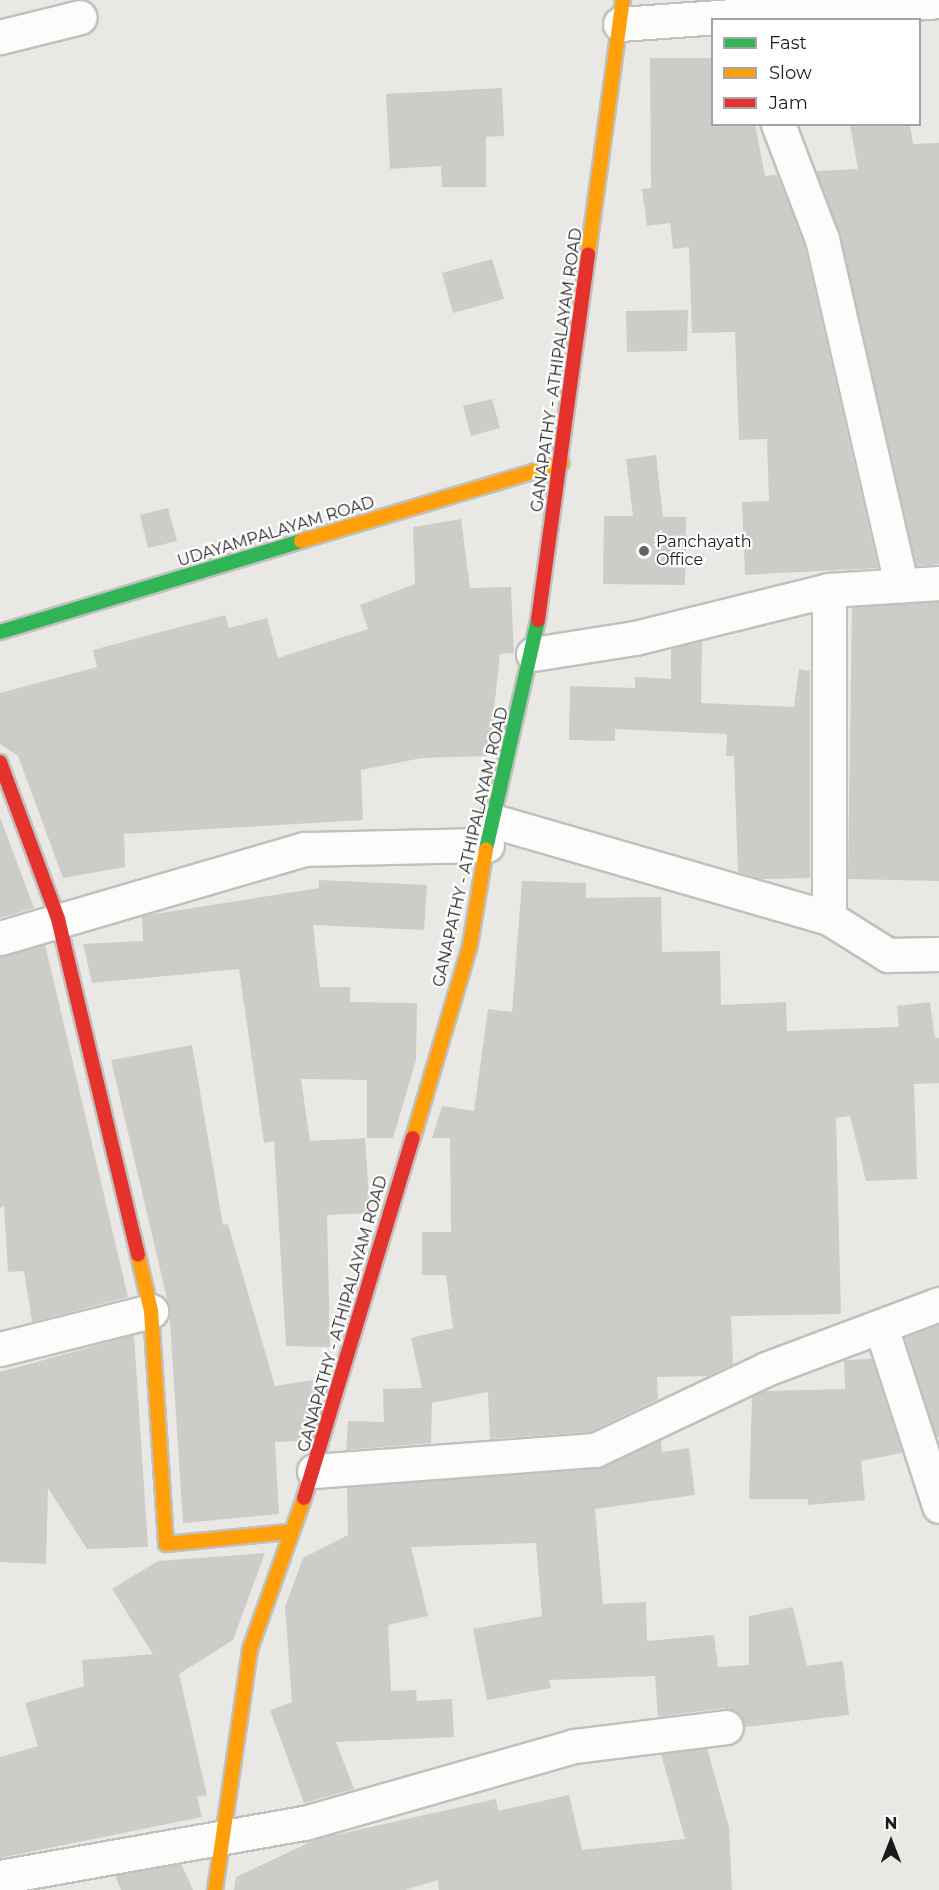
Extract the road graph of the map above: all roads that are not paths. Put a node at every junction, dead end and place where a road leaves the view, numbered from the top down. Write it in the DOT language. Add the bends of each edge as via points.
graph roads {
  1 [pos="939,1"];
  2 [pos="621,12"];
  3 [pos="80,17"];
  4 [pos="736,18"];
  5 [pos="0,37"];
  6 [pos="779,126"];
  7 [pos="562,463"];
  8 [pos="939,583"];
  9 [pos="901,585"];
  10 [pos="829,590"];
  11 [pos="0,632"];
  12 [pos="533,654"];
  13 [pos="0,762"];
  14 [pos="490,833"];
  15 [pos="829,918"];
  16 [pos="58,919"];
  17 [pos="0,938"];
  18 [pos="939,954"];
  19 [pos="939,1304"];
  20 [pos="151,1311"];
  21 [pos="881,1327"];
  22 [pos="0,1349"];
  23 [pos="314,1471"];
  24 [pos="939,1506"];
  25 [pos="288,1532"];
  26 [pos="726,1727"];
  27 [pos="224,1838"];
  28 [pos="0,1877"];
  29 [pos="215,1890"];
  1 -- 4 [label="street"];
  2 -- 4 [label="street"];
  2 -- 7 [label="main road, GANAPATHY - ATHIPALAYAM ROAD"];
  3 -- 5 [label="street"];
  6 -- 9 [label="street" via="822,239"];
  7 -- 11 [label="main road, UDAYAMPALAYAM ROAD"];
  7 -- 12 [label="main road, GANAPATHY - ATHIPALAYAM ROAD"];
  8 -- 9 [label="street"];
  9 -- 10 [label="street"];
  10 -- 12 [label="street" via="635,638"];
  10 -- 15 [label="street"];
  12 -- 14 [label="main road, GANAPATHY - ATHIPALAYAM ROAD"];
  13 -- 16 [label="main road"];
  14 -- 15 [label="street"];
  14 -- 16 [label="street" via="304,849"];
  14 -- 23 [label="main road, GANAPATHY - ATHIPALAYAM ROAD" via="470,945"];
  15 -- 18 [label="street" via="888,956"];
  16 -- 17 [label="street"];
  16 -- 20 [label="main road"];
  19 -- 21 [label="street"];
  20 -- 22 [label="street"];
  20 -- 25 [label="main road" via="166,1544"];
  21 -- 23 [label="street" via="766,1369 595,1450"];
  21 -- 24 [label="street"];
  23 -- 25 [label="main road, GANAPATHY - ATHIPALAYAM ROAD"];
  25 -- 27 [label="main road, GANAPATHY - ATHIPALAYAM ROAD" via="250,1649"];
  26 -- 27 [label="street" via="574,1746 304,1823"];
  27 -- 28 [label="street"];
  27 -- 29 [label="main road, GANAPATHY - ATHIPALAYAM ROAD"];
}
